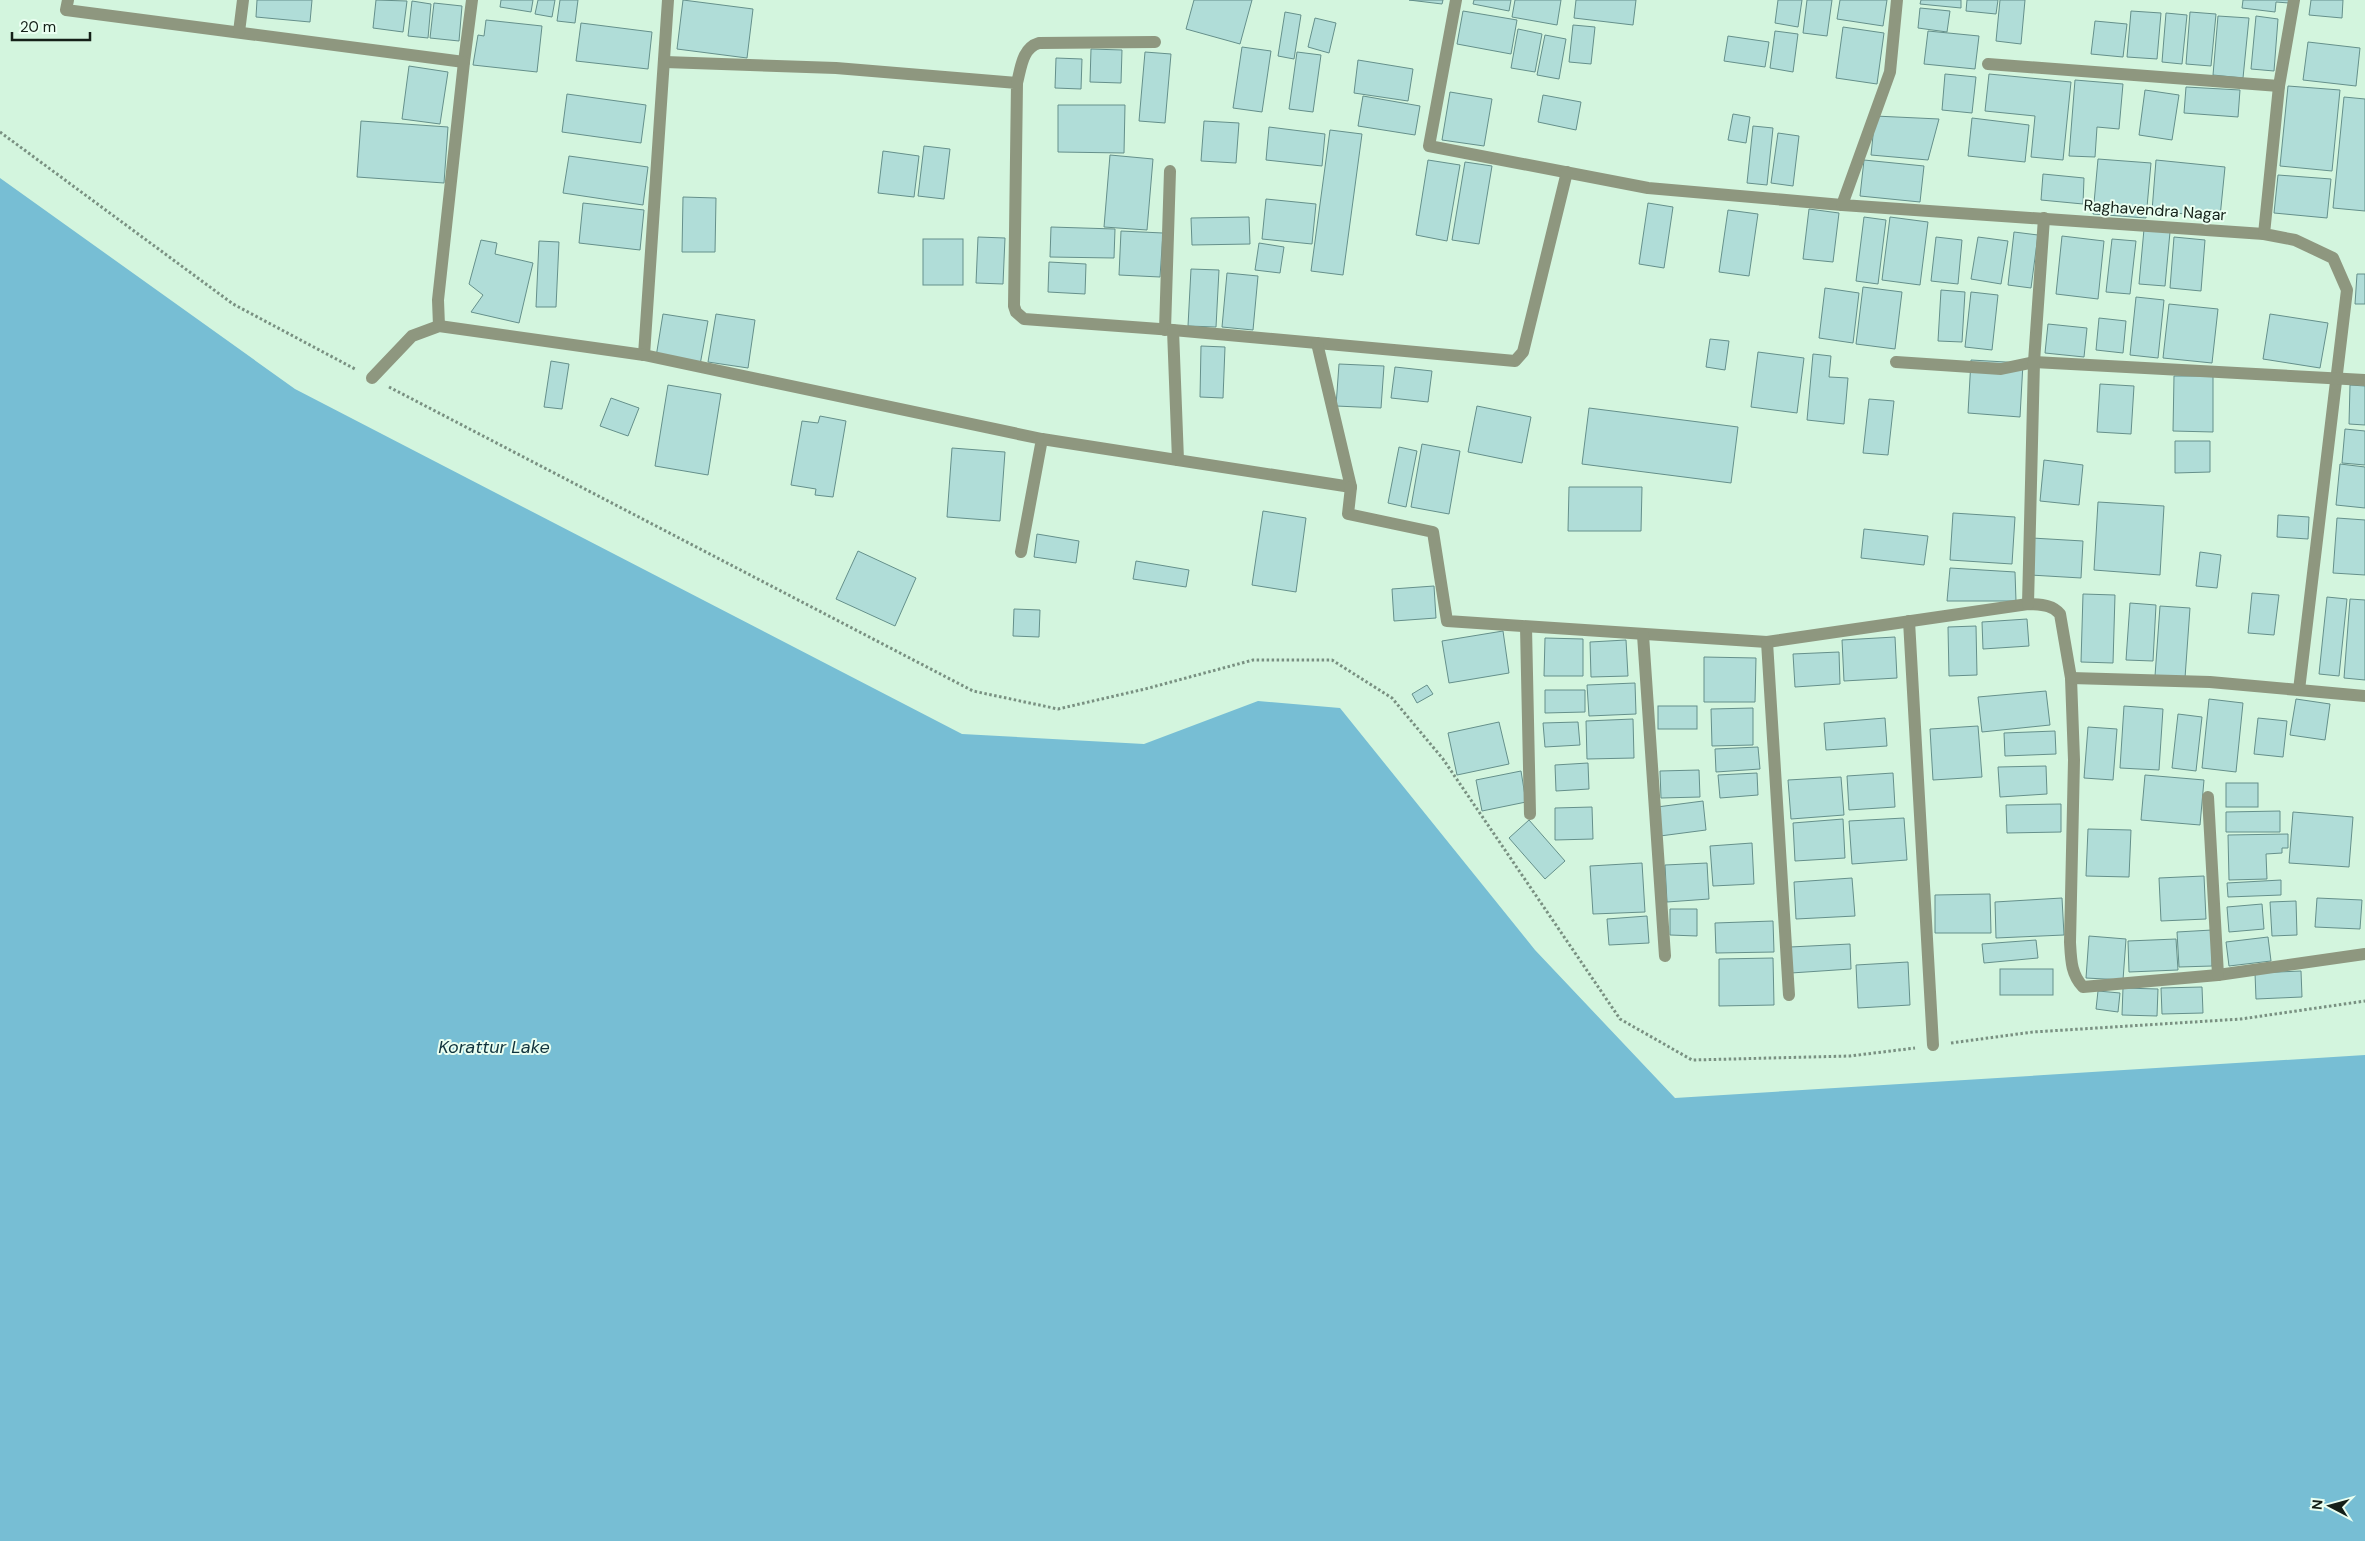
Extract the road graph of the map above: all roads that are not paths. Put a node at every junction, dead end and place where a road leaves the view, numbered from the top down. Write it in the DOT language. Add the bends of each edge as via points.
graph roads {
  1 [pos="68,0"];
  2 [pos="243,0"];
  3 [pos="472,0"];
  4 [pos="668,0"];
  5 [pos="1456,0"];
  6 [pos="1897,0"];
  7 [pos="2294,0"];
  8 [pos="239,32"];
  9 [pos="1155,42"];
  10 [pos="464,62"];
  11 [pos="666,62"];
  12 [pos="1988,64"];
  13 [pos="1017,83"];
  14 [pos="2279,86"];
  15 [pos="1170,171"];
  16 [pos="1567,172"];
  17 [pos="1842,205"];
  18 [pos="2044,218"];
  19 [pos="2264,234"];
  20 [pos="439,326"];
  21 [pos="1169,330"];
  22 [pos="1317,343"];
  23 [pos="644,355"];
  24 [pos="1896,362"];
  25 [pos="2034,362"];
  26 [pos="2336,377"];
  27 [pos="372,378"];
  28 [pos="2365,380"];
  29 [pos="1042,439"];
  30 [pos="1178,460"];
  31 [pos="1351,487"];
  32 [pos="1021,552"];
  33 [pos="2028,604"];
  34 [pos="1908,621"];
  35 [pos="1526,627"];
  36 [pos="1643,635"];
  37 [pos="1767,642"];
  38 [pos="2071,678"];
  39 [pos="2299,690"];
  40 [pos="2365,696"];
  41 [pos="2208,797"];
  42 [pos="1530,814"];
  43 [pos="2365,954"];
  44 [pos="1665,956"];
  45 [pos="2218,975"];
  46 [pos="1789,995"];
  47 [pos="1933,1046"];
  1 -- 8 [label="street" via="66,10"];
  2 -- 8 [label="street"];
  3 -- 10 [label="street"];
  4 -- 11 [label="street"];
  5 -- 16 [label="street, Raghavendra Nagar" via="1428,146"];
  6 -- 17 [label="street" via="1890,72"];
  7 -- 14 [label="street"];
  8 -- 10 [label="street"];
  9 -- 13 [label="street" via="1032,45 1026,52"];
  10 -- 20 [label="street" via="438,300"];
  11 -- 13 [label="street" via="836,68"];
  11 -- 23 [label="street"];
  12 -- 14 [label="street"];
  13 -- 21 [label="street" via="1016,312 1024,319"];
  14 -- 19 [label="street"];
  15 -- 21 [label="street"];
  16 -- 17 [label="street, Raghavendra Nagar" via="1648,188"];
  16 -- 22 [label="street" via="1520,358 1509,361"];
  17 -- 18 [label="street, Raghavendra Nagar"];
  18 -- 19 [label="street, Raghavendra Nagar"];
  18 -- 25 [label="street"];
  19 -- 26 [label="street, Raghavendra Nagar" via="2294,240 2333,258 2347,290"];
  20 -- 23 [label="street"];
  20 -- 27 [label="street" via="412,336"];
  21 -- 22 [label="street"];
  21 -- 30 [label="street"];
  22 -- 31 [label="street"];
  23 -- 29 [label="street"];
  24 -- 25 [label="street" via="2001,369"];
  25 -- 26 [label="street"];
  25 -- 33 [label="street"];
  26 -- 28 [label="street"];
  26 -- 39 [label="street, Raghavendra Nagar"];
  29 -- 30 [label="street"];
  29 -- 32 [label="street"];
  30 -- 31 [label="street"];
  31 -- 35 [label="street" via="1348,514 1433,532 1447,621"];
  33 -- 34 [label="street"];
  33 -- 38 [label="street" via="2049,606 2060,614"];
  34 -- 37 [label="street"];
  34 -- 47 [label="street"];
  35 -- 36 [label="street"];
  35 -- 42 [label="street"];
  36 -- 37 [label="street"];
  36 -- 44 [label="street"];
  37 -- 46 [label="street"];
  38 -- 39 [label="street" via="2210,682"];
  38 -- 45 [label="street" via="2074,760 2070,942 2071,964 2076,979 2083,987"];
  39 -- 40 [label="street"];
  41 -- 45 [label="street"];
  43 -- 45 [label="street"];
}
